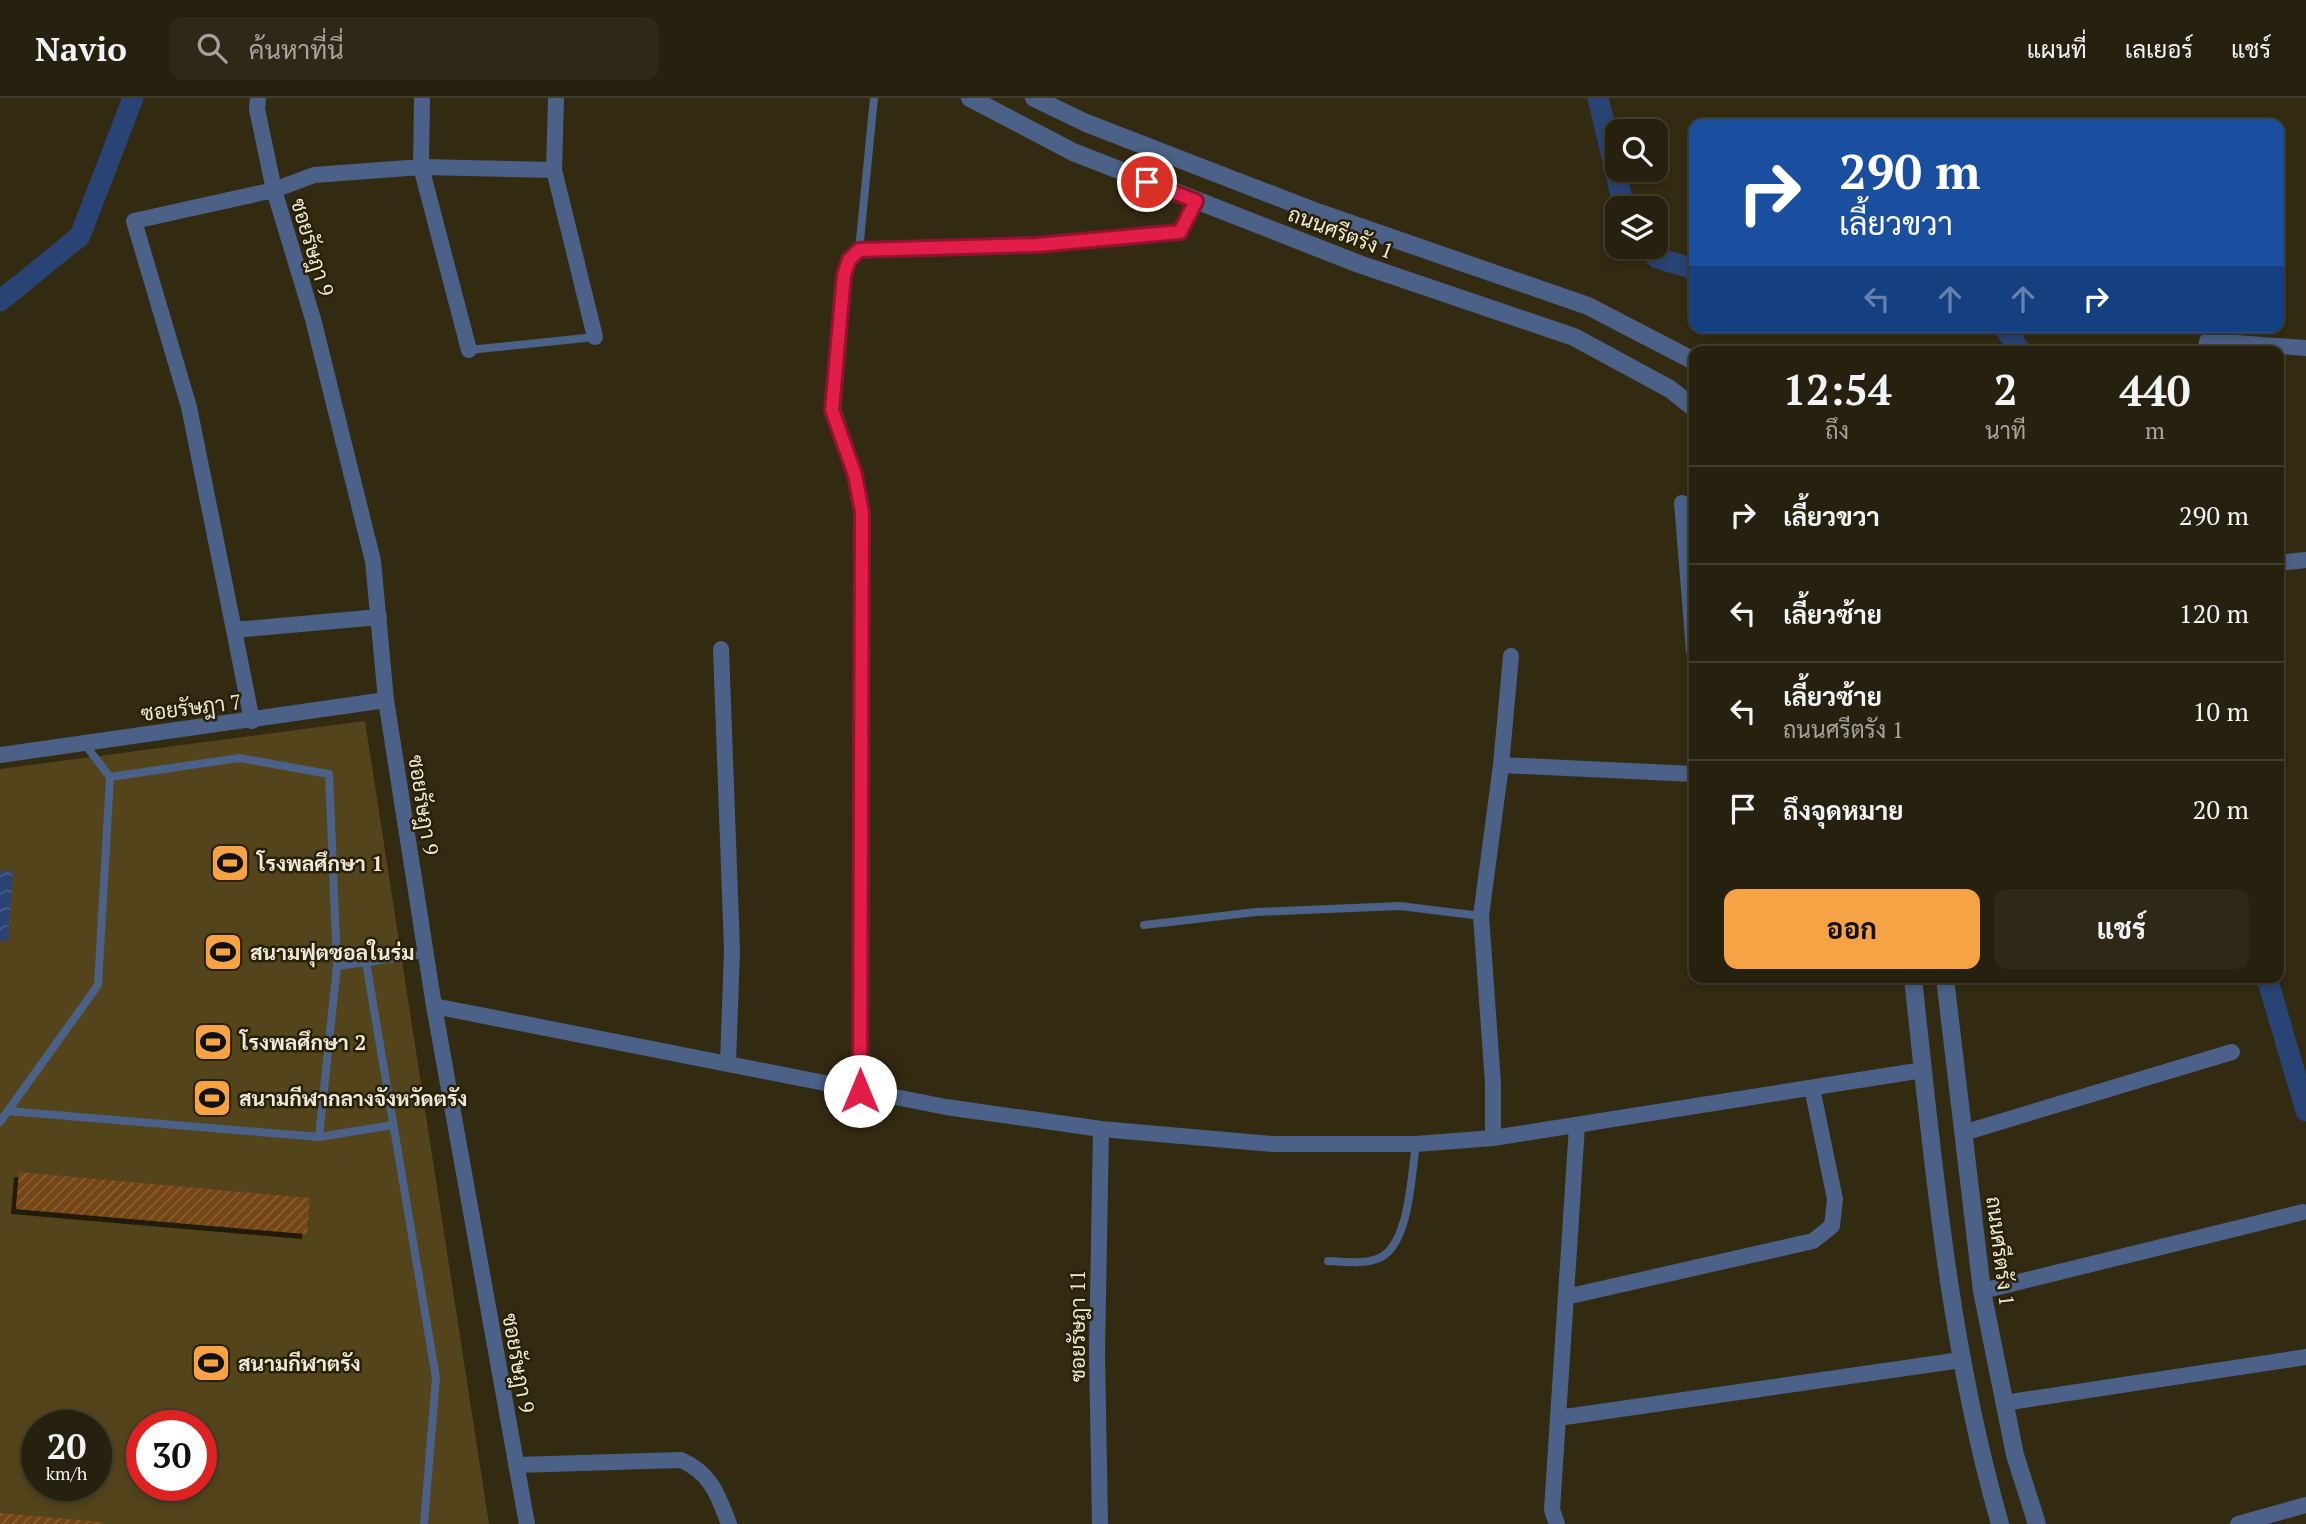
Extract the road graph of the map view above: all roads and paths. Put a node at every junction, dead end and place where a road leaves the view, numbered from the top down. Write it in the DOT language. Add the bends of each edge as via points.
graph roads {
  1 [pos="258,98"];
  2 [pos="422,98"];
  3 [pos="556,98"];
  4 [pos="874,98"];
  5 [pos="970,98"];
  6 [pos="1034,98"];
  7 [pos="421,167"];
  8 [pos="554,170"];
  9 [pos="274,190"];
  10 [pos="1196,201"];
  11 [pos="859,250"];
  12 [pos="595,337"];
  13 [pos="2207,346"];
  14 [pos="2278,346"];
  15 [pos="2284,346"];
  16 [pos="2306,348"];
  17 [pos="469,350"];
  18 [pos="1689,358"];
  19 [pos="1689,404"];
  20 [pos="1682,503"];
  21 [pos="2306,560"];
  22 [pos="2284,562"];
  23 [pos="1689,589"];
  24 [pos="379,617"];
  25 [pos="234,630"];
  26 [pos="721,649"];
  27 [pos="1511,656"];
  28 [pos="386,700"];
  29 [pos="251,721"];
  30 [pos="83,742"];
  31 [pos="0,755"];
  32 [pos="1501,765"];
  33 [pos="1689,774"];
  34 [pos="110,777"];
  35 [pos="1481,916"];
  36 [pos="1144,925"];
  37 [pos="426,954"];
  38 [pos="366,962"];
  39 [pos="337,966"];
  40 [pos="1914,983"];
  41 [pos="1946,983"];
  42 [pos="434,1006"];
  43 [pos="2232,1052"];
  44 [pos="729,1063"];
  45 [pos="1923,1070"];
  46 [pos="1812,1088"];
  47 [pos="860,1091"];
  48 [pos="8,1111"];
  49 [pos="0,1122"];
  50 [pos="393,1125"];
  51 [pos="1577,1126"];
  52 [pos="1101,1129"];
  53 [pos="1963,1133"];
  54 [pos="319,1137"];
  55 [pos="1493,1138"];
  56 [pos="1416,1144"];
  57 [pos="2303,1212"];
  58 [pos="1328,1261"];
  59 [pos="1982,1291"];
  60 [pos="1566,1297"];
  61 [pos="2306,1357"];
  62 [pos="1961,1360"];
  63 [pos="2004,1403"];
  64 [pos="1558,1418"];
  65 [pos="516,1465"];
  66 [pos="2306,1505"];
  67 [pos="424,1524"];
  68 [pos="527,1524"];
  69 [pos="729,1524"];
  70 [pos="1100,1524"];
  71 [pos="1557,1524"];
  72 [pos="2000,1524"];
  73 [pos="2037,1524"];
  74 [pos="2238,1524"];
  1 -- 9 [label="street, ซอยรัษฎา 9"];
  2 -- 7 [label="street"];
  3 -- 8 [label="street"];
  4 -- 11 [label="lane"];
  5 -- 10 [label="street, ถนนศรีตรัง 1" via="1073,152"];
  6 -- 18 [label="street, ถนนศรีตรัง 1" via="1086,123 1314,211 1588,306"];
  7 -- 8 [label="street"];
  7 -- 9 [label="street" via="314,174"];
  7 -- 17 [label="street"];
  8 -- 12 [label="street"];
  9 -- 24 [label="street, ซอยรัษฎา 9" via="313,319 373,561"];
  9 -- 25 [label="street" via="134,221 189,407"];
  10 -- 11 [label="street" via="1180,232 1037,245"];
  10 -- 19 [label="street, ถนนศรีตรัง 1" via="1359,264 1574,337"];
  11 -- 47 [label="street" via="844,275 832,410 855,475 862,512"];
  12 -- 17 [label="lane"];
  13 -- 14 [label="street" via="2207,341"];
  15 -- 16 [label="street"];
  20 -- 23 [label="street"];
  21 -- 22 [label="street"];
  24 -- 25 [label="street"];
  24 -- 28 [label="street, ซอยรัษฎา 9"];
  25 -- 29 [label="street"];
  26 -- 44 [label="street" via="732,950"];
  27 -- 32 [label="street"];
  28 -- 29 [label="street, ซอยรัษฎา 7"];
  28 -- 37 [label="street, ซอยรัษฎา 9"];
  29 -- 30 [label="street, ซอยรัษฎา 7"];
  30 -- 31 [label="street, ซอยรัษฎา 7"];
  30 -- 34 [label="lane"];
  32 -- 33 [label="street"];
  32 -- 35 [label="street"];
  34 -- 39 [label="lane" via="239,758 329,774"];
  34 -- 48 [label="lane" via="98,985"];
  35 -- 36 [label="lane" via="1400,906 1256,912"];
  35 -- 55 [label="street"];
  37 -- 38 [label="lane"];
  37 -- 42 [label="street, ซอยรัษฎา 9"];
  38 -- 39 [label="lane"];
  38 -- 50 [label="lane"];
  39 -- 54 [label="lane"];
  40 -- 45 [label="street"];
  41 -- 53 [label="street, ถนนศรีตรัง 1"];
  42 -- 44 [label="street"];
  42 -- 65 [label="street, ซอยรัษฎา 9"];
  43 -- 53 [label="street"];
  44 -- 47 [label="street"];
  45 -- 46 [label="street"];
  45 -- 62 [label="street"];
  46 -- 51 [label="street"];
  46 -- 60 [label="street" via="1835,1199 1832,1226 1813,1241"];
  47 -- 52 [label="street"];
  48 -- 49 [label="lane"];
  48 -- 54 [label="lane"];
  50 -- 54 [label="lane"];
  50 -- 67 [label="lane" via="436,1378"];
  51 -- 55 [label="street"];
  51 -- 60 [label="street"];
  52 -- 56 [label="street" via="1273,1144"];
  52 -- 70 [label="street, ซอยรัษฎา 11"];
  53 -- 59 [label="street, ถนนศรีตรัง 1"];
  55 -- 56 [label="street"];
  56 -- 58 [label="lane" via="1394,1249 1378,1259"];
  57 -- 59 [label="street"];
  59 -- 63 [label="street, ถนนศรีตรัง 1"];
  60 -- 64 [label="street"];
  61 -- 63 [label="street"];
  62 -- 64 [label="street"];
  62 -- 72 [label="street"];
  63 -- 73 [label="street, ถนนศรีตรัง 1"];
  64 -- 71 [label="street" via="1552,1510"];
  65 -- 68 [label="street, ซอยรัษฎา 9"];
  65 -- 69 [label="street" via="681,1460 701,1468 719,1496"];
  66 -- 74 [label="street"];
}
